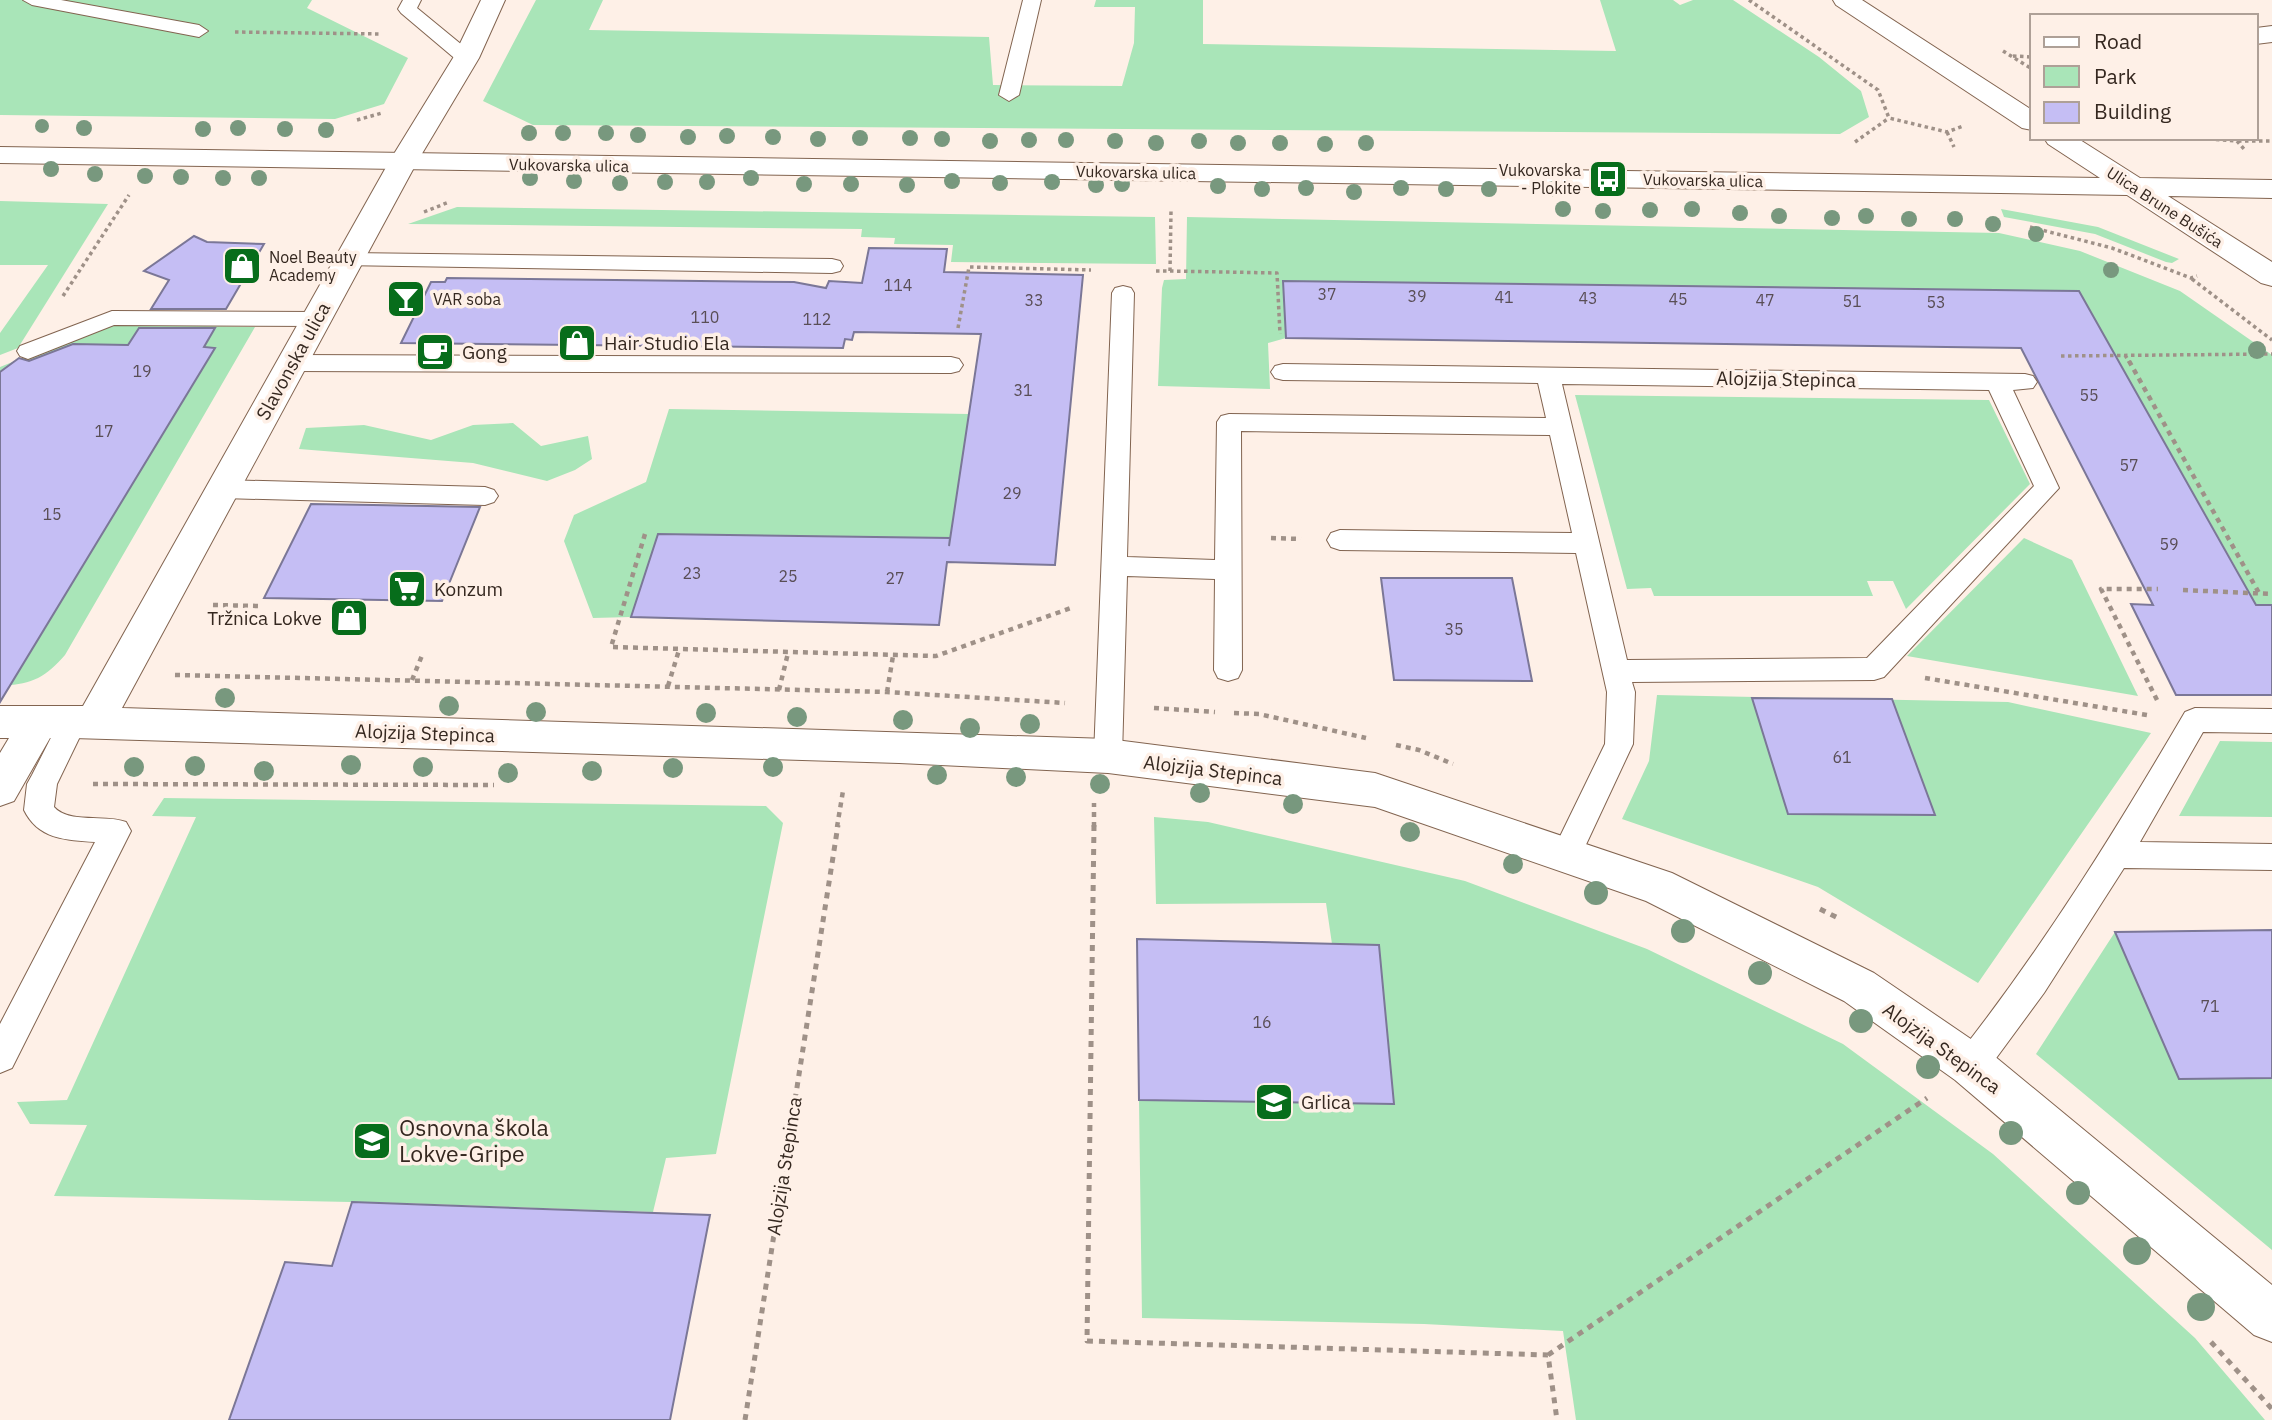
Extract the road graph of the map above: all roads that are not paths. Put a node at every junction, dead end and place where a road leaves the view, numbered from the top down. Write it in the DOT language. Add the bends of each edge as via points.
graph roads {
  1 [pos="32,0"];
  2 [pos="412,0"];
  3 [pos="493,0"];
  4 [pos="1032,0"];
  5 [pos="1845,0"];
  6 [pos="200,32"];
  7 [pos="466,58"];
  8 [pos="1009,94"];
  9 [pos="2023,116"];
  10 [pos="2061,140"];
  11 [pos="0,155"];
  12 [pos="403,162"];
  13 [pos="2133,186"];
  14 [pos="2272,189"];
  15 [pos="349,260"];
  16 [pos="832,266"];
  17 [pos="2272,276"];
  18 [pos="1123,293"];
  19 [pos="317,319"];
  20 [pos="28,351"];
  21 [pos="292,363"];
  22 [pos="951,365"];
  23 [pos="1283,372"];
  24 [pos="1548,375"];
  25 [pos="1997,382"];
  26 [pos="2025,382"];
  27 [pos="1558,427"];
  28 [pos="223,489"];
  29 [pos="485,496"];
  30 [pos="1340,540"];
  31 [pos="1585,543"];
  32 [pos="1114,566"];
  33 [pos="1228,570"];
  34 [pos="1228,670"];
  35 [pos="1616,671"];
  36 [pos="2272,721"];
  37 [pos="0,722"];
  38 [pos="69,723"];
  39 [pos="1108,756"];
  40 [pos="0,789"];
  41 [pos="2118,855"];
  42 [pos="1565,857"];
  43 [pos="2272,857"];
  44 [pos="0,1057"];
  45 [pos="1971,1065"];
  46 [pos="2272,1317"];
  1 -- 6 [label="lane"];
  2 -- 7 [label="lane" via="407,9"];
  3 -- 7 [label="street, Slavonska ulica"];
  4 -- 8 [label="lane"];
  5 -- 9 [label="street"];
  7 -- 12 [label="street, Slavonska ulica"];
  10 -- 13 [label="street, Ulica Brune Bušića"];
  11 -- 12 [label="street, Vukovarska ulica"];
  12 -- 13 [label="street, Vukovarska ulica"];
  12 -- 15 [label="street, Slavonska ulica"];
  13 -- 14 [label="street, Vukovarska ulica"];
  13 -- 17 [label="street, Ulica Brune Bušića"];
  15 -- 16 [label="lane"];
  15 -- 19 [label="street, Slavonska ulica"];
  18 -- 32 [label="lane"];
  19 -- 20 [label="lane" via="111,318"];
  19 -- 21 [label="street, Slavonska ulica"];
  21 -- 22 [label="lane"];
  21 -- 28 [label="street, Slavonska ulica"];
  23 -- 24 [label="lane, Alojzija Stepinca"];
  24 -- 25 [label="lane, Alojzija Stepinca"];
  24 -- 27 [label="lane"];
  25 -- 26 [label="lane, Alojzija Stepinca"];
  25 -- 35 [label="lane" via="2047,488 1874,669"];
  27 -- 31 [label="lane"];
  27 -- 33 [label="lane" via="1229,422"];
  28 -- 29 [label="lane"];
  28 -- 38 [label="street, Slavonska ulica" via="121,673"];
  30 -- 31 [label="lane"];
  31 -- 35 [label="lane"];
  32 -- 33 [label="lane"];
  32 -- 39 [label="lane"];
  33 -- 34 [label="lane"];
  35 -- 42 [label="lane" via="1621,692 1619,744"];
  36 -- 41 [label="lane" via="2195,720"];
  37 -- 38 [label="street, Alojzija Stepinca"];
  38 -- 39 [label="street, Alojzija Stepinca"];
  38 -- 40 [label="street, Slavonska ulica"];
  38 -- 44 [label="lane" via="42,784 39,810 50,823 116,831"];
  39 -- 42 [label="street, Alojzija Stepinca" via="1376,790"];
  41 -- 43 [label="lane"];
  41 -- 45 [label="lane"];
  42 -- 45 [label="street, Alojzija Stepinca" via="1657,886 1847,981"];
  45 -- 46 [label="street, Alojzija Stepinca"];
}
